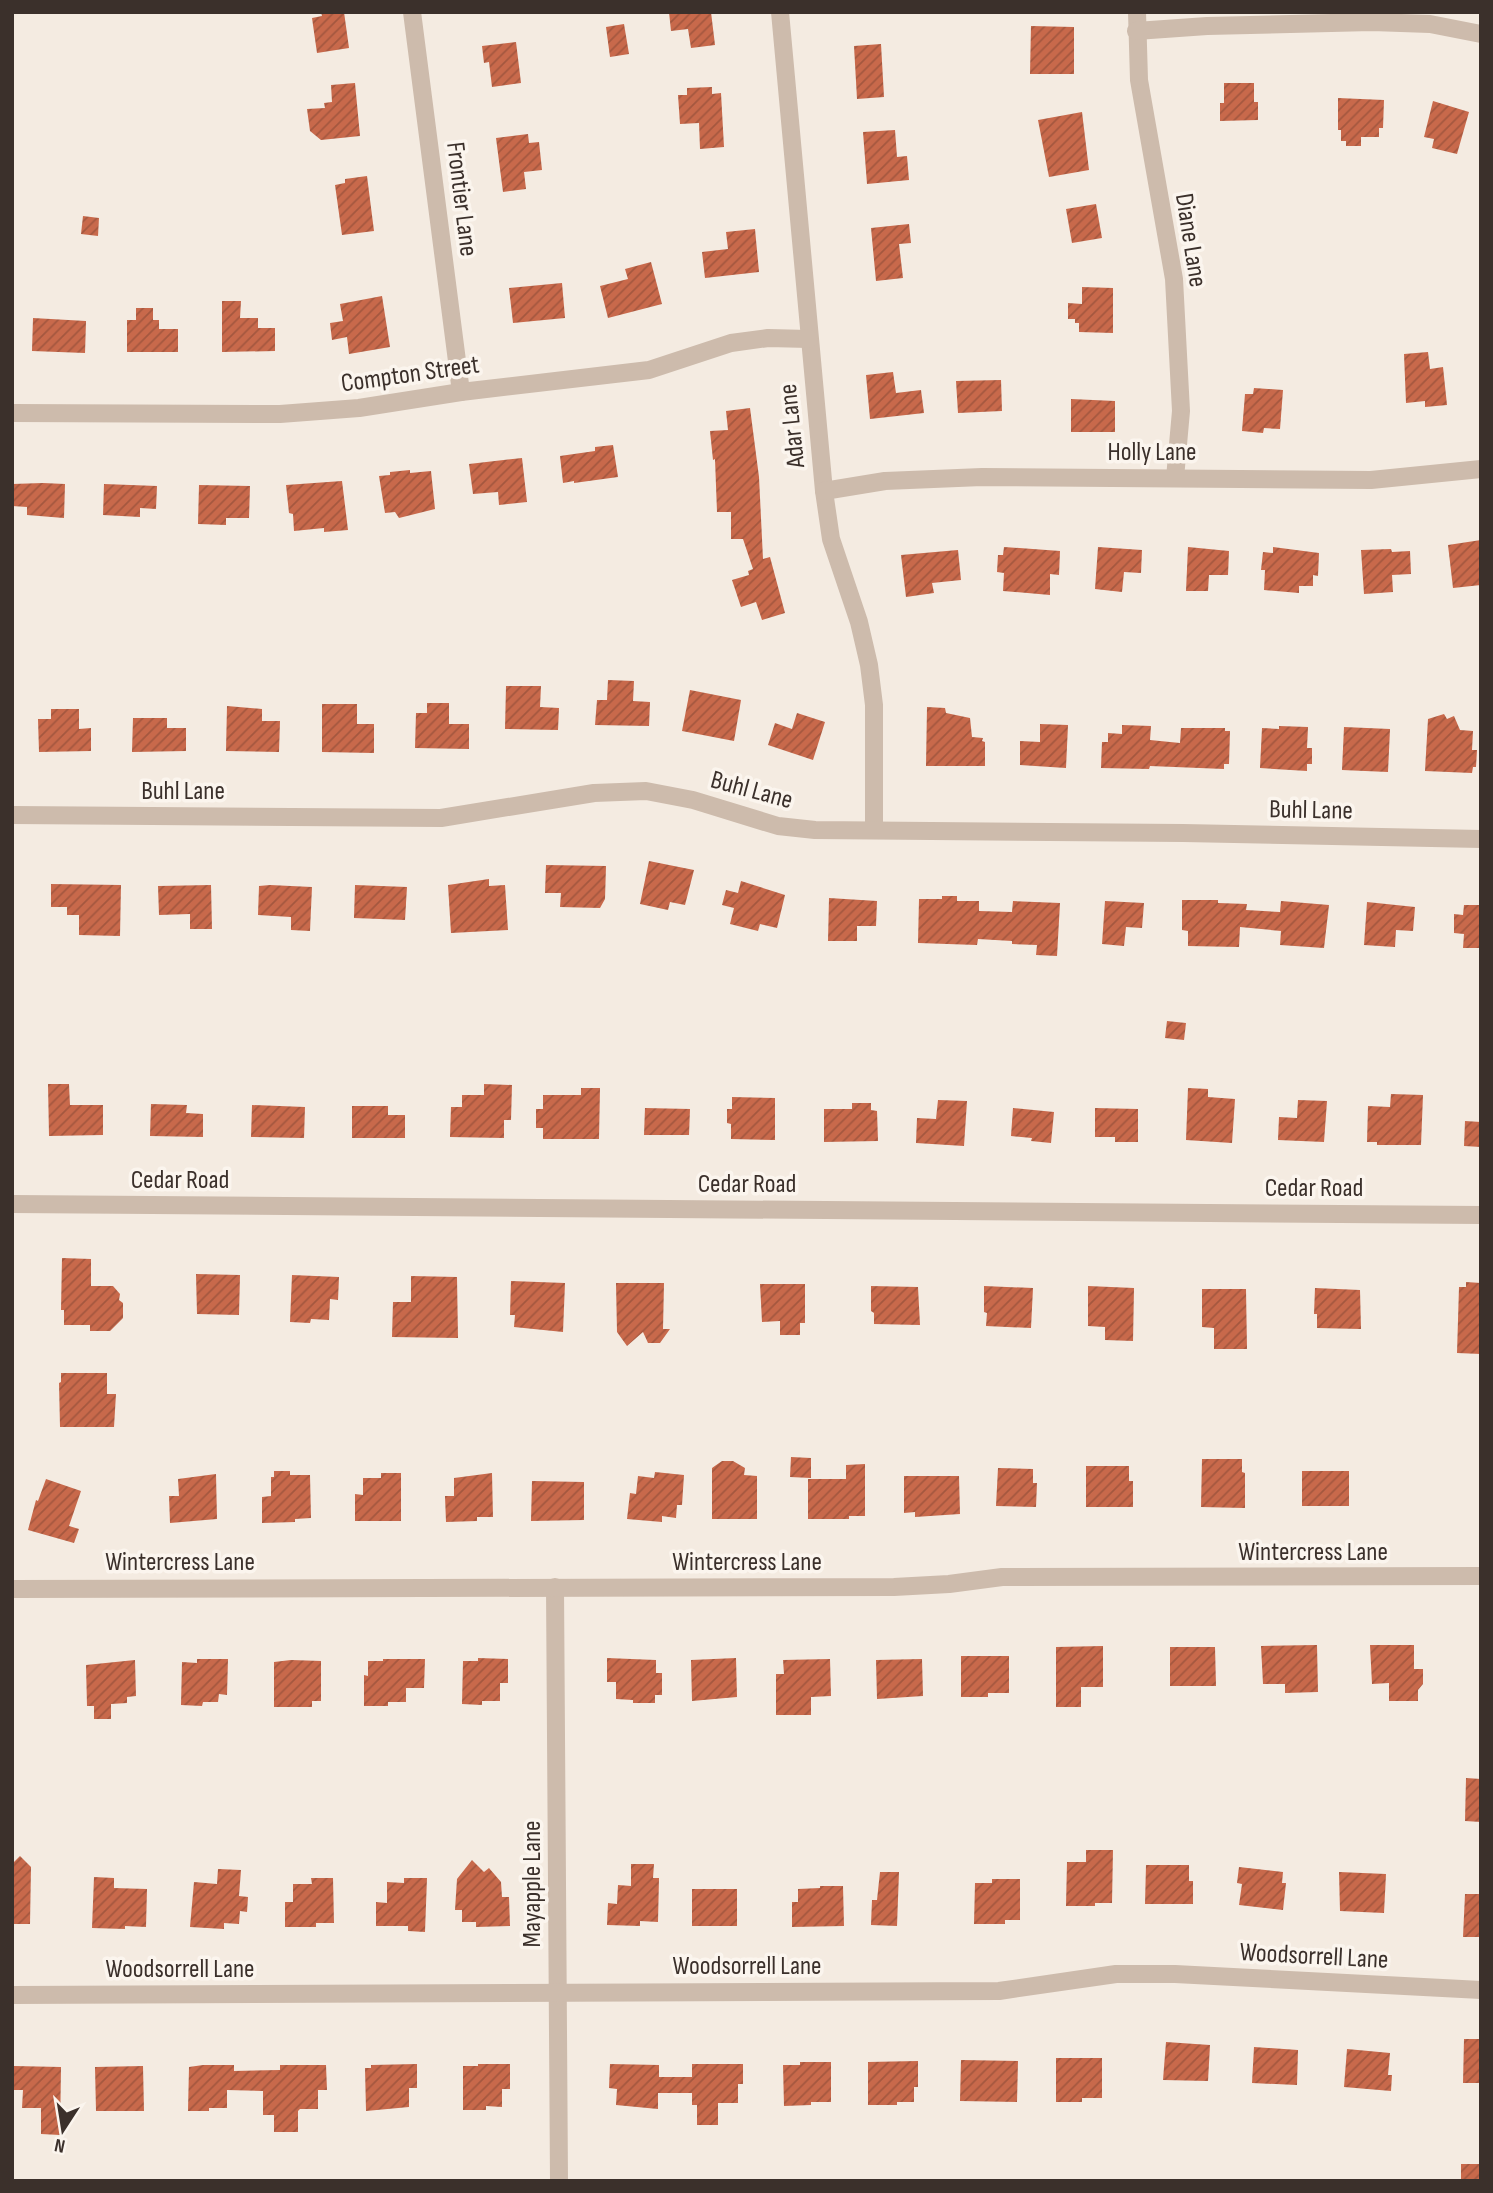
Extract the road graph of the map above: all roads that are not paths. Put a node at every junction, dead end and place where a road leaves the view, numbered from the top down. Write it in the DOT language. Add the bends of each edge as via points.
graph roads {
  1 [pos="412,12"];
  2 [pos="780,12"];
  3 [pos="1137,12"];
  4 [pos="1136,32"];
  5 [pos="1481,34"];
  6 [pos="809,339"];
  7 [pos="461,392"];
  8 [pos="12,414"];
  9 [pos="1481,469"];
  10 [pos="1175,478"];
  11 [pos="824,491"];
  12 [pos="12,815"];
  13 [pos="874,829"];
  14 [pos="1481,839"];
  15 [pos="12,1204"];
  16 [pos="1481,1214"];
  17 [pos="1481,1576"];
  18 [pos="555,1587"];
  19 [pos="12,1589"];
  20 [pos="1481,1990"];
  21 [pos="558,1993"];
  22 [pos="12,1995"];
  23 [pos="559,2181"];
  1 -- 7 [label="street, Frontier Lane"];
  2 -- 6 [label="street, Adar Lane"];
  3 -- 4 [label="street, Diane Lane"];
  4 -- 5 [label="street" via="1372,22 1430,24"];
  4 -- 10 [label="street, Diane Lane" via="1139,80 1174,279 1181,411"];
  6 -- 7 [label="street, Compton Street" via="731,343 649,370"];
  6 -- 11 [label="street, Adar Lane"];
  7 -- 8 [label="street, Compton Street" via="359,408 279,414"];
  9 -- 10 [label="street, Holly Lane" via="1371,480"];
  10 -- 11 [label="street, Holly Lane" via="954,478 885,481"];
  11 -- 13 [label="street, Adar Lane" via="831,539 869,665 874,705"];
  12 -- 13 [label="street, Buhl Lane" via="441,818 594,793 646,791 778,826"];
  13 -- 14 [label="street, Buhl Lane"];
  15 -- 16 [label="street, Cedar Road"];
  17 -- 18 [label="street, Wintercress Lane" via="1002,1577 894,1587"];
  18 -- 19 [label="street, Wintercress Lane"];
  18 -- 21 [label="street, Mayapple Lane"];
  20 -- 21 [label="street, Woodsorrell Lane" via="1116,1974 999,1991"];
  21 -- 22 [label="street, Woodsorrell Lane"];
  21 -- 23 [label="street, Mayapple Lane"];
}
